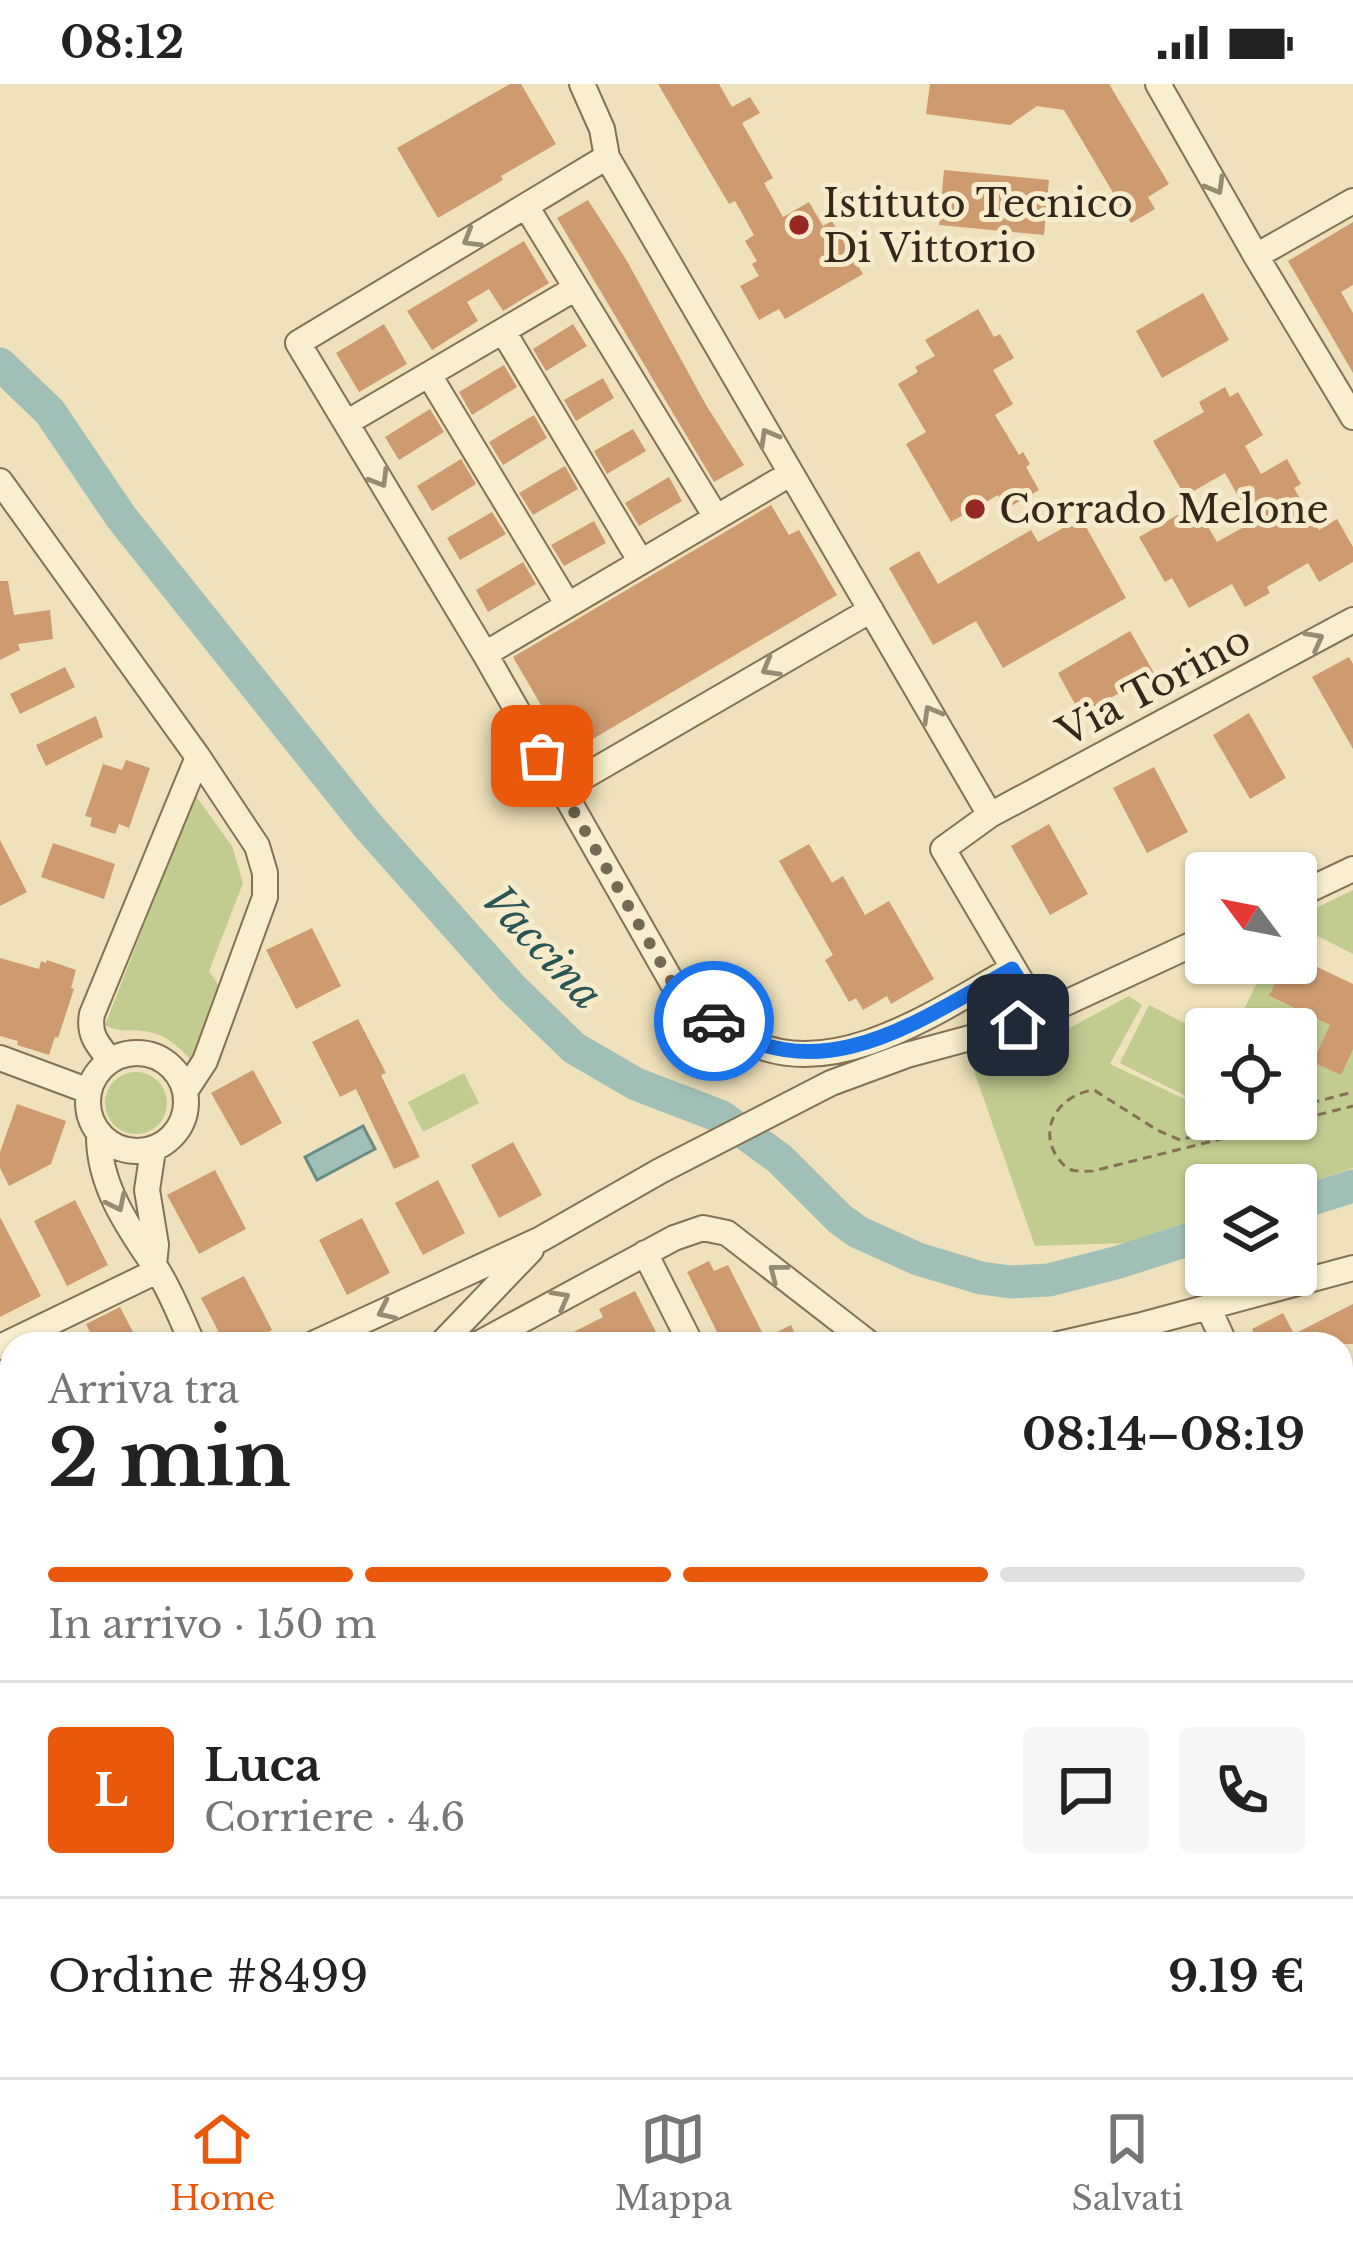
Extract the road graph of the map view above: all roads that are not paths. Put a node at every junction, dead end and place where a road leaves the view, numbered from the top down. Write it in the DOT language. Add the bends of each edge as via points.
graph roads {
  1 [pos="582,84"];
  2 [pos="1158,84"];
  3 [pos="607,158"];
  4 [pos="1353,201"];
  5 [pos="526,206"];
  6 [pos="1256,256"];
  7 [pos="577,288"];
  8 [pos="503,331"];
  9 [pos="428,375"];
  10 [pos="1351,407"];
  11 [pos="346,423"];
  12 [pos="790,474"];
  13 [pos="0,481"];
  14 [pos="716,518"];
  15 [pos="641,562"];
  16 [pos="568,605"];
  17 [pos="872,610"];
  18 [pos="1353,620"];
  19 [pos="484,654"];
  20 [pos="198,757"];
  21 [pos="561,790"];
  22 [pos="990,815"];
  23 [pos="1353,868"];
  24 [pos="1317,886"];
  25 [pos="1185,948"];
  26 [pos="1012,969"];
  27 [pos="1041,1015"];
  28 [pos="0,1058"];
  29 [pos="110,1060"];
  30 [pos="186,1090"];
  31 [pos="89,1091"];
  32 [pos="99,1134"];
  33 [pos="153,1150"];
  34 [pos="541,1239"];
  35 [pos="645,1253"];
  36 [pos="156,1268"];
  37 [pos="1353,1268"];
  38 [pos="1208,1307"];
  39 [pos="30,1332"];
  40 [pos="187,1332"];
  41 [pos="339,1332"];
  42 [pos="452,1332"];
  43 [pos="500,1332"];
  44 [pos="685,1332"];
  45 [pos="855,1332"];
  46 [pos="1107,1332"];
  47 [pos="1219,1332"];
  1 -- 3 [label="street"];
  2 -- 6 [label="street, one-way"];
  3 -- 5 [label="street"];
  12 -- 3 [label="street, one-way"];
  4 -- 6 [label="street"];
  5 -- 7 [label="street"];
  5 -- 11 [label="street, one-way" via="298,343"];
  6 -- 10 [label="street"];
  7 -- 8 [label="street"];
  7 -- 14 [label="street"];
  8 -- 9 [label="street"];
  8 -- 15 [label="street"];
  9 -- 11 [label="street"];
  9 -- 16 [label="street"];
  11 -- 19 [label="street, one-way"];
  12 -- 14 [label="street"];
  12 -- 17 [label="street"];
  13 -- 20 [label="street"];
  14 -- 15 [label="street"];
  15 -- 16 [label="street"];
  16 -- 19 [label="street"];
  17 -- 21 [label="street, one-way"];
  22 -- 17 [label="street, one-way"];
  22 -- 18 [label="street, Via Torino, one-way"];
  19 -- 21 [label="street"];
  20 -- 29 [label="street" via="91,1019 92,1037"];
  20 -- 30 [label="street" via="257,846 265,896 205,1061"];
  21 -- 26 [label="street" via="681,998 756,1045 796,1053 864,1043"];
  22 -- 26 [label="street, Via Torino" via="943,849"];
  23 -- 24 [label="street"];
  25 -- 27 [label="street"];
  26 -- 27 [label="street"];
  27 -- 34 [label="street" via="831,1083"];
  28 -- 31 [label="street"];
  29 -- 30 [label="street" via="155,1056"];
  29 -- 31 [label="street"];
  30 -- 33 [label="street" via="177,1133"];
  31 -- 32 [label="street"];
  32 -- 33 [label="street" via="123,1150"];
  32 -- 36 [label="street, one-way" via="105,1178"];
  33 -- 36 [label="street" via="147,1190"];
  34 -- 41 [label="street, one-way"];
  34 -- 42 [label="street"];
  43 -- 35 [label="street, one-way"];
  35 -- 44 [label="street"];
  45 -- 35 [label="street, one-way" via="727,1232 695,1229"];
  36 -- 39 [label="street"];
  36 -- 40 [label="street"];
  37 -- 38 [label="street"];
  38 -- 46 [label="street"];
  38 -- 47 [label="street"];
}
